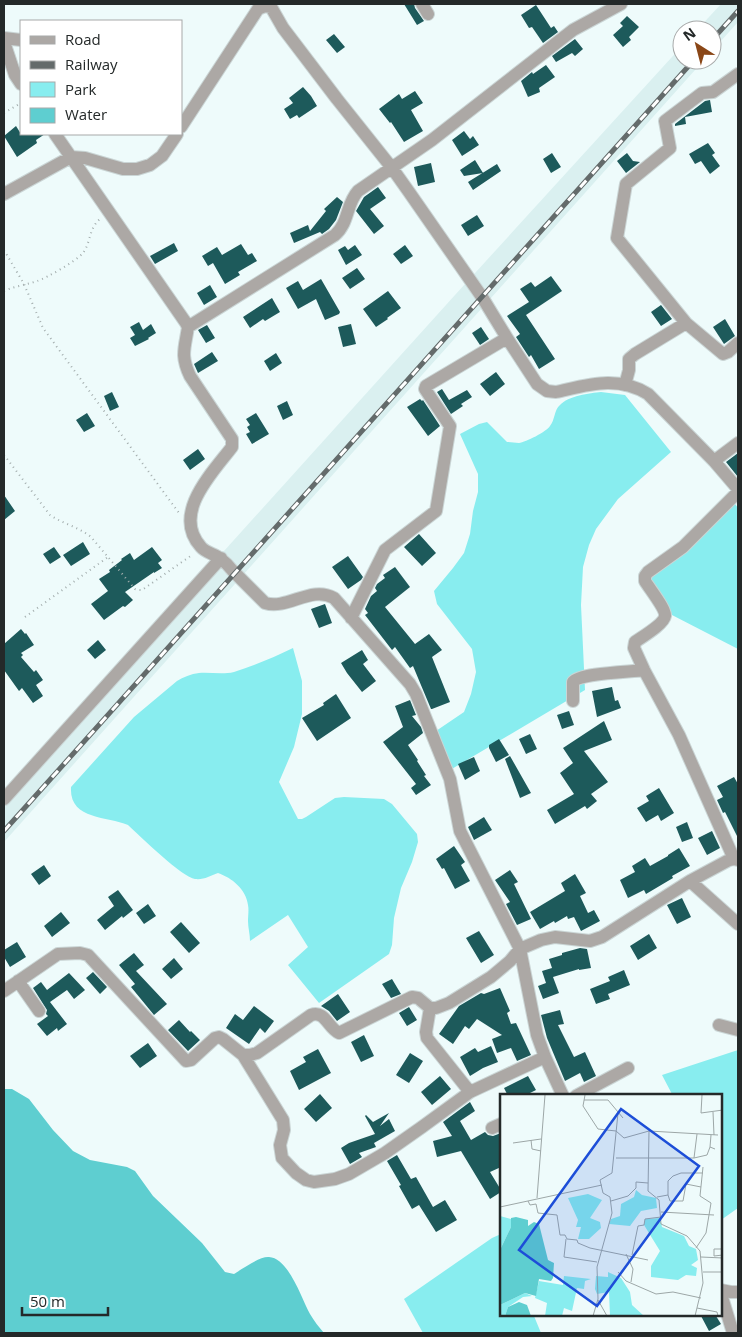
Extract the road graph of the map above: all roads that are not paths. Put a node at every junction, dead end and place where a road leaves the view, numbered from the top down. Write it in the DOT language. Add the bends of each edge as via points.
graph roads {
  1 [pos="621,4"];
  2 [pos="274,5"];
  3 [pos="4,38"];
  4 [pos="20,40"];
  5 [pos="4,42"];
  6 [pos="738,74"];
  7 [pos="20,82"];
  8 [pos="182,125"];
  9 [pos="56,135"];
  10 [pos="176,135"];
  11 [pos="70,157"];
  12 [pos="392,168"];
  13 [pos="4,194"];
  14 [pos="686,323"];
  15 [pos="188,326"];
  16 [pos="506,338"];
  17 [pos="738,343"];
  18 [pos="625,385"];
  19 [pos="738,443"];
  20 [pos="714,461"];
  21 [pos="738,490"];
  22 [pos="221,558"];
  23 [pos="351,618"];
  24 [pos="644,670"];
  25 [pos="573,701"];
  26 [pos="4,799"];
  27 [pos="736,860"];
  28 [pos="690,881"];
  29 [pos="738,924"];
  30 [pos="520,949"];
  31 [pos="18,981"];
  32 [pos="4,991"];
  33 [pos="430,1008"];
  34 [pos="39,1011"];
  35 [pos="719,1025"];
  36 [pos="738,1030"];
  37 [pos="243,1055"];
  38 [pos="545,1056"];
  39 [pos="628,1068"];
  40 [pos="470,1092"];
  41 [pos="561,1094"];
  42 [pos="580,1094"];
  43 [pos="722,1290"];
  44 [pos="738,1292"];
  45 [pos="722,1297"];
  46 [pos="733,1333"];
  1 -- 12 [label="street" via="572,30"];
  2 -- 8 [label="street" via="258,9"];
  2 -- 12 [label="street" via="284,28"];
  3 -- 4 [label="street"];
  5 -- 7 [label="street"];
  6 -- 14 [label="street" via="713,92 702,93 665,122 670,148 626,184 617,238"];
  9 -- 11 [label="street"];
  10 -- 11 [label="street" via="162,156 137,169"];
  11 -- 13 [label="street"];
  11 -- 15 [label="street"];
  12 -- 15 [label="street" via="358,191 336,235"];
  12 -- 16 [label="street" via="482,297"];
  14 -- 17 [label="street" via="723,354"];
  14 -- 18 [label="street" via="629,360"];
  15 -- 22 [label="street" via="184,348 186,367 232,439 232,447 198,492 190,521 191,530 202,549"];
  16 -- 18 [label="street" via="537,384 547,391 605,382"];
  16 -- 23 [label="street" via="426,386 450,426 436,511 385,550"];
  18 -- 20 [label="street" via="648,394"];
  19 -- 20 [label="street"];
  20 -- 21 [label="street"];
  21 -- 24 [label="street" via="683,547 645,576 645,582 665,616 662,623 635,642 634,648"];
  22 -- 23 [label="street" via="265,603 279,604 319,594 328,595"];
  22 -- 26 [label="street"];
  23 -- 30 [label="street" via="416,694 450,779 460,831"];
  24 -- 25 [label="street" via="576,678"];
  24 -- 27 [label="street" via="679,735"];
  27 -- 28 [label="street" via="729,860"];
  28 -- 29 [label="street"];
  28 -- 30 [label="street" via="602,937 590,941 555,937"];
  30 -- 33 [label="street" via="491,977 449,1003"];
  30 -- 38 [label="street" via="537,1035"];
  31 -- 32 [label="street"];
  31 -- 34 [label="street"];
  31 -- 37 [label="street" via="58,954 80,953 88,956 186,1061 219,1037"];
  33 -- 37 [label="street" via="412,997 339,1033 320,1014 311,1015 257,1053"];
  33 -- 40 [label="street" via="427,1038"];
  35 -- 36 [label="street"];
  37 -- 40 [label="street" via="282,1120 282,1158 296,1173 314,1182 349,1174"];
  38 -- 40 [label="street"];
  38 -- 41 [label="street"];
  39 -- 42 [label="street"];
  43 -- 44 [label="street"];
  45 -- 46 [label="street"];
}
